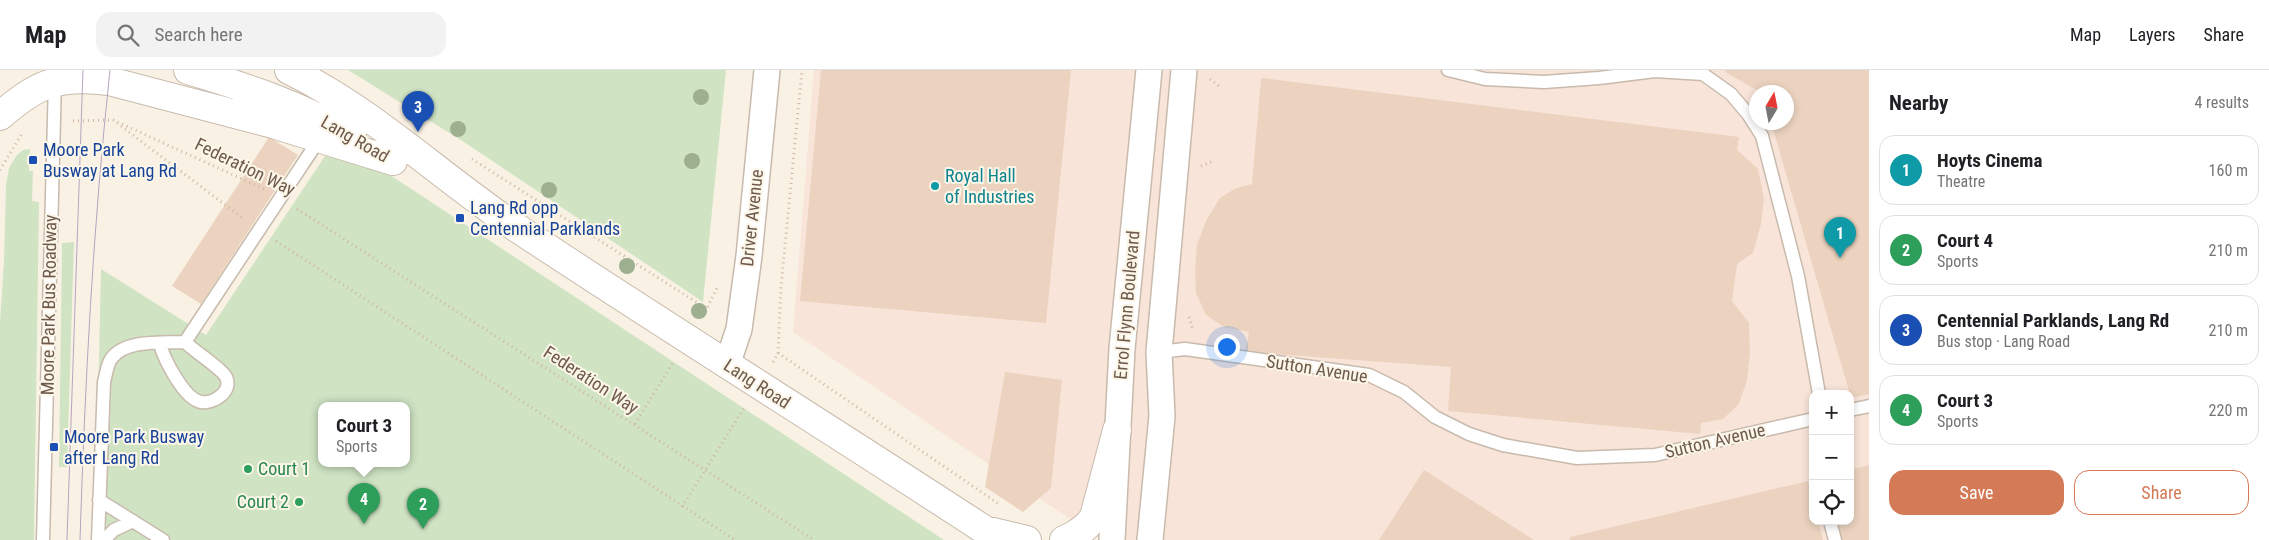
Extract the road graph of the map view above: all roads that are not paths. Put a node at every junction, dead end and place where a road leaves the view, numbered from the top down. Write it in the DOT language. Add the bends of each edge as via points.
graph roads {
  1 [pos="188,70"];
  2 [pos="289,70"];
  3 [pos="767,70"];
  4 [pos="1149,70"];
  5 [pos="1184,70"];
  6 [pos="1448,70"];
  7 [pos="55,76"];
  8 [pos="0,116"];
  9 [pos="320,138"];
  10 [pos="393,162"];
  11 [pos="515,227"];
  12 [pos="185,342"];
  13 [pos="160,344"];
  14 [pos="1159,352"];
  15 [pos="727,365"];
  16 [pos="1818,390"];
  17 [pos="1869,406"];
  18 [pos="1854,409"];
  19 [pos="1809,420"];
  20 [pos="1117,430"];
  21 [pos="99,500"];
  22 [pos="133,522"];
  23 [pos="1831,525"];
  24 [pos="993,535"];
  25 [pos="43,540"];
  26 [pos="98,540"];
  27 [pos="104,540"];
  28 [pos="163,540"];
  29 [pos="1028,540"];
  30 [pos="1064,540"];
  31 [pos="1112,540"];
  32 [pos="1150,540"];
  33 [pos="1835,540"];
  1 -- 10 [label="street, Lang Road" via="306,111"];
  2 -- 11 [label="street, Lang Road" via="373,120"];
  3 -- 15 [label="street, Driver Avenue" via="748,265 739,329"];
  4 -- 20 [label="street, Errol Flynn Boulevard"];
  5 -- 14 [label="street, Errol Flynn Boulevard"];
  6 -- 16 [label="lane" via="1486,79 1544,82 1655,71 1703,74 1731,94 1762,136 1798,276"];
  7 -- 8 [label="street"];
  7 -- 9 [label="street" via="109,81"];
  7 -- 25 [label="lane, Moore Park Bus Roadway"];
  9 -- 10 [label="street"];
  9 -- 12 [label="lane"];
  10 -- 11 [label="street, Lang Road"];
  11 -- 15 [label="street, Lang Road"];
  12 -- 13 [label="lane"];
  12 -- 13 [label="lane" via="226,376 227,389 221,396 202,402 192,398 170,368"];
  13 -- 21 [label="lane" via="126,348 110,360 104,382"];
  14 -- 19 [label="lane, Sutton Avenue" via="1185,349 1369,375 1404,392 1435,418 1469,434 1502,445 1577,458 1655,455"];
  14 -- 32 [label="street, Errol Flynn Boulevard" via="1162,416"];
  15 -- 24 [label="street, Lang Road"];
  17 -- 18 [label="lane"];
  20 -- 30 [label="street" via="1094,517 1074,536"];
  20 -- 31 [label="street, Errol Flynn Boulevard"];
  21 -- 22 [label="lane"];
  21 -- 26 [label="lane"];
  22 -- 27 [label="lane" via="114,530"];
  22 -- 28 [label="lane"];
  23 -- 33 [label="lane"];
  24 -- 29 [label="street, Lang Road"];
}
